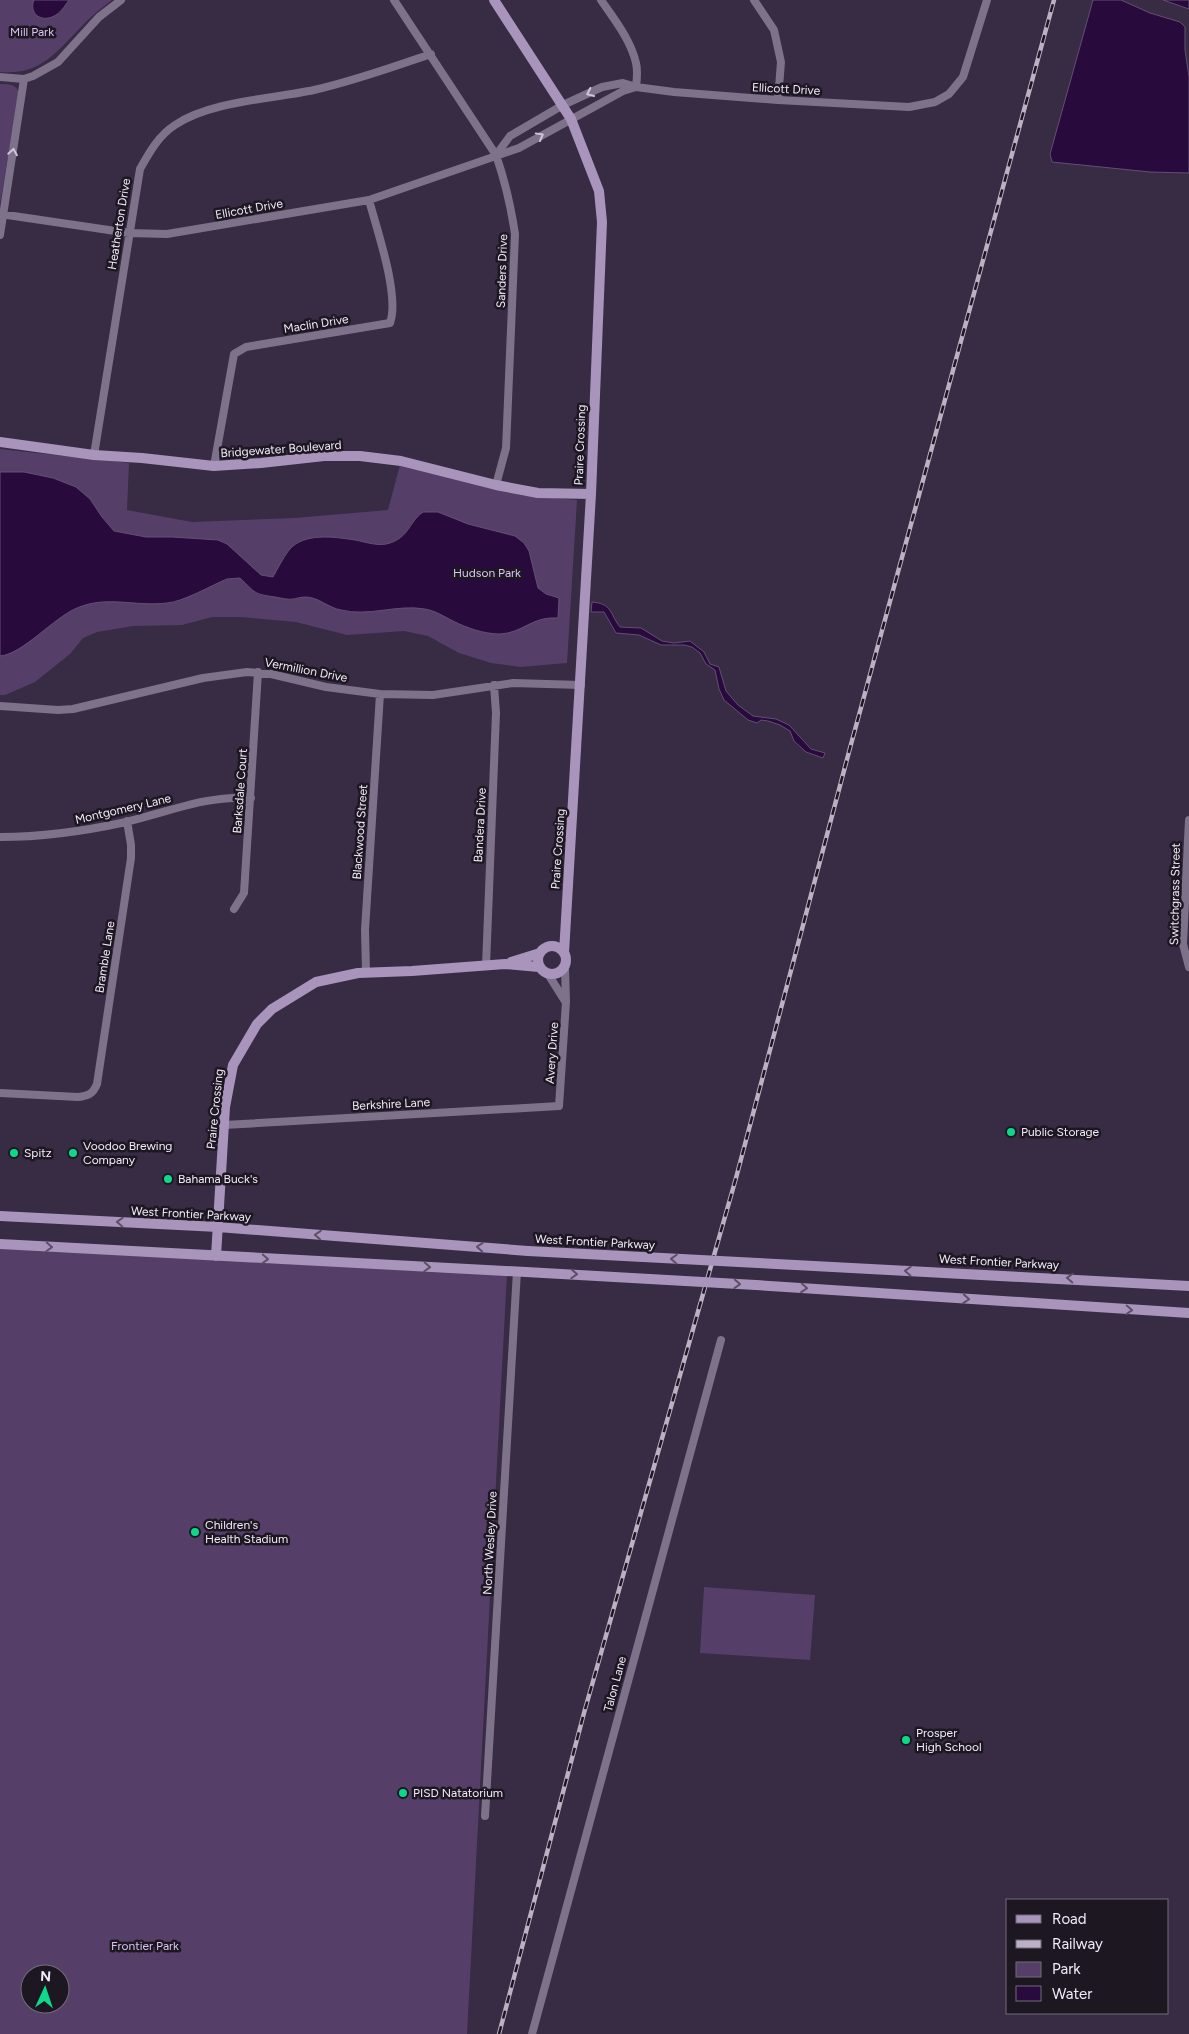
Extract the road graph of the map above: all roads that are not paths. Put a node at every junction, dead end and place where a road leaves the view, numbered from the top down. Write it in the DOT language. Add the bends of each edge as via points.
graph roads {
  1 [pos="121,0"];
  2 [pos="394,0"];
  3 [pos="494,0"];
  4 [pos="602,0"];
  5 [pos="754,0"];
  6 [pos="987,0"];
  7 [pos="431,54"];
  8 [pos="0,77"];
  9 [pos="24,79"];
  10 [pos="636,87"];
  11 [pos="778,100"];
  12 [pos="563,105"];
  13 [pos="571,119"];
  14 [pos="496,155"];
  15 [pos="369,200"];
  16 [pos="2,214"];
  17 [pos="129,233"];
  18 [pos="0,234"];
  19 [pos="0,442"];
  20 [pos="94,455"];
  21 [pos="214,466"];
  22 [pos="496,485"];
  23 [pos="591,494"];
  24 [pos="258,672"];
  25 [pos="494,685"];
  26 [pos="581,685"];
  27 [pos="380,694"];
  28 [pos="0,706"];
  29 [pos="251,798"];
  30 [pos="1189,820"];
  31 [pos="127,822"];
  32 [pos="0,836"];
  33 [pos="234,909"];
  34 [pos="566,918"];
  35 [pos="553,946"];
  36 [pos="540,953"];
  37 [pos="564,953"];
  38 [pos="505,964"];
  39 [pos="486,966"];
  40 [pos="539,967"];
  41 [pos="565,967"];
  42 [pos="1189,967"];
  43 [pos="366,972"];
  44 [pos="548,974"];
  45 [pos="566,1002"];
  46 [pos="0,1093"];
  47 [pos="559,1106"];
  48 [pos="224,1125"];
  49 [pos="0,1216"];
  50 [pos="218,1228"];
  51 [pos="0,1244"];
  52 [pos="216,1256"];
  53 [pos="521,1272"];
  54 [pos="1189,1286"];
  55 [pos="1189,1313"];
  56 [pos="721,1340"];
  57 [pos="485,1816"];
  58 [pos="532,2034"];
  1 -- 9 [label="street" via="99,17 58,62"];
  2 -- 7 [label="street, Sanders Drive"];
  3 -- 12 [label="street, Praire Crossing"];
  4 -- 10 [label="street" via="634,56"];
  5 -- 11 [label="street" via="774,30 781,62"];
  6 -- 11 [label="street, Ellicott Drive" via="963,78 949,94 935,102 909,107"];
  7 -- 14 [label="street, Sanders Drive"];
  7 -- 17 [label="street, Heatherton Drive" via="315,90 202,111 174,125 156,142 140,169"];
  8 -- 9 [label="street"];
  16 -- 9 [label="street, one-way"];
  10 -- 11 [label="street, Ellicott Drive"];
  10 -- 12 [label="street, Ellicott Drive, one-way" via="623,83 602,87"];
  10 -- 13 [label="street, Ellicott Drive"];
  12 -- 13 [label="street, Praire Crossing"];
  12 -- 14 [label="street, Ellicott Drive" via="510,136"];
  14 -- 13 [label="street, Ellicott Drive, one-way" via="519,148"];
  13 -- 23 [label="street, Praire Crossing" via="599,191 602,222"];
  14 -- 15 [label="street, Ellicott Drive"];
  14 -- 22 [label="street, Sanders Drive" via="515,234 506,448"];
  15 -- 17 [label="street, Ellicott Drive" via="167,234"];
  15 -- 21 [label="street, Maclin Drive" via="393,293 390,323 246,347 234,354"];
  16 -- 17 [label="street, Ellicott Drive"];
  16 -- 18 [label="street"];
  17 -- 20 [label="street, Heatherton Drive"];
  19 -- 20 [label="street, Bridgewater Boulevard"];
  20 -- 21 [label="street, Bridgewater Boulevard"];
  21 -- 22 [label="street, Bridgewater Boulevard" via="360,456 401,461"];
  22 -- 23 [label="street, Bridgewater Boulevard" via="538,493"];
  23 -- 26 [label="street, Praire Crossing"];
  24 -- 27 [label="street, Vermillion Drive" via="326,687"];
  24 -- 28 [label="street, Vermillion Drive" via="203,678 73,709"];
  24 -- 29 [label="street, Barksdale Court"];
  25 -- 26 [label="street, Vermillion Drive"];
  25 -- 27 [label="street, Vermillion Drive" via="433,695"];
  25 -- 39 [label="street, Bandera Drive" via="496,713"];
  26 -- 34 [label="street, Praire Crossing"];
  27 -- 43 [label="street, Blackwood Street" via="365,930"];
  29 -- 31 [label="street, Montgomery Lane" via="213,799"];
  29 -- 33 [label="street, Barksdale Court" via="244,893"];
  30 -- 42 [label="street, Switchgrass Street" via="1183,944"];
  31 -- 32 [label="street, Montgomery Lane" via="66,833"];
  31 -- 46 [label="street, Bramble Lane" via="131,858 97,1084 91,1094 78,1097"];
  34 -- 35 [label="street, Praire Crossing"];
  34 -- 37 [label="street, Praire Crossing"];
  35 -- 36 [label="street"];
  35 -- 37 [label="street"];
  36 -- 38 [label="street, Praire Crossing"];
  36 -- 40 [label="street"];
  37 -- 41 [label="street"];
  38 -- 39 [label="street, Praire Crossing"];
  38 -- 40 [label="street, Praire Crossing"];
  39 -- 43 [label="street, Praire Crossing"];
  40 -- 44 [label="street"];
  41 -- 44 [label="street" via="558,974"];
  41 -- 45 [label="street, Avery Drive"];
  43 -- 48 [label="street, Praire Crossing" via="316,982 284,1000 257,1024 232,1065"];
  44 -- 45 [label="street"];
  45 -- 47 [label="street, Avery Drive"];
  47 -- 48 [label="street, Berkshire Lane"];
  48 -- 50 [label="street, Praire Crossing"];
  50 -- 49 [label="street, West Frontier Parkway, one-way"];
  50 -- 52 [label="street, Praire Crossing"];
  54 -- 50 [label="street, West Frontier Parkway, one-way, bridge" via="528,1251"];
  51 -- 52 [label="street, one-way"];
  52 -- 53 [label="street, one-way"];
  53 -- 55 [label="street, one-way, bridge"];
  53 -- 57 [label="street, North Wesley Drive"];
  56 -- 58 [label="street, Talon Lane"];
}
